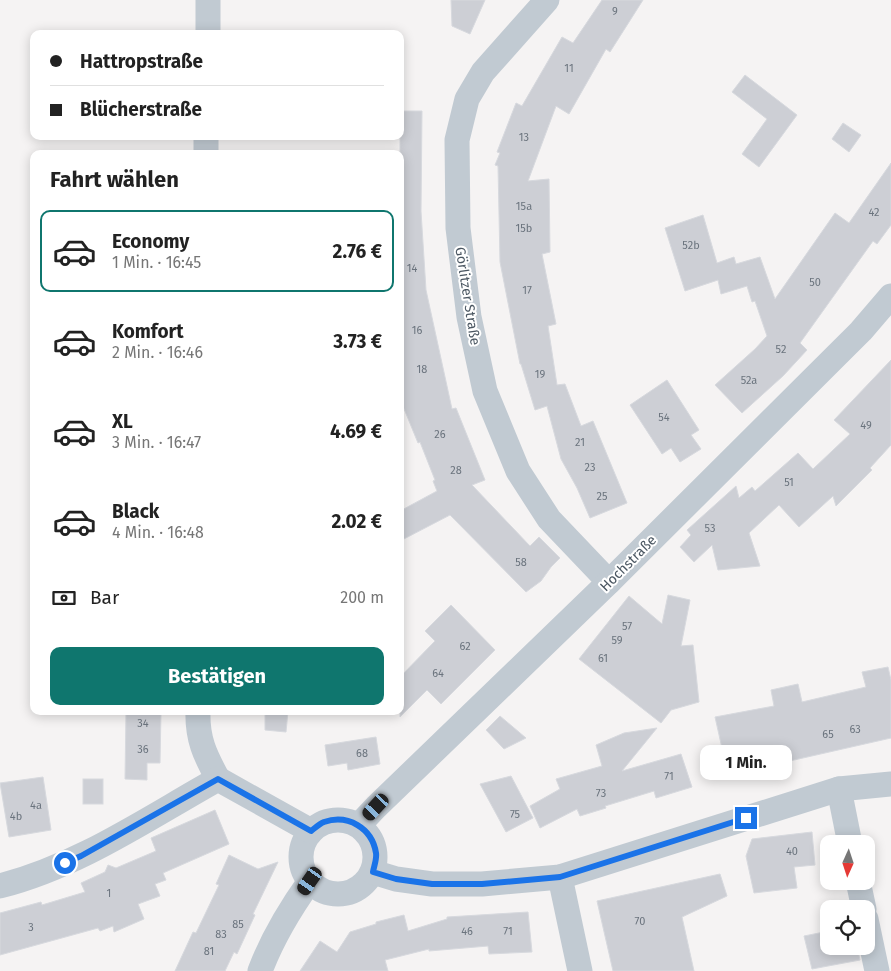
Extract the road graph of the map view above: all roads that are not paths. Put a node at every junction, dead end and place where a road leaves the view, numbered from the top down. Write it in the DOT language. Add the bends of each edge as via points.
graph roads {
  1 [pos="208,0"];
  2 [pos="547,0"];
  3 [pos="208,30"];
  4 [pos="891,296"];
  5 [pos="609,582"];
  6 [pos="198,715"];
  7 [pos="218,779"];
  8 [pos="891,784"];
  9 [pos="839,789"];
  10 [pos="359,825"];
  11 [pos="311,831"];
  12 [pos="848,835"];
  13 [pos="373,872"];
  14 [pos="560,877"];
  15 [pos="310,881"];
  16 [pos="0,886"];
  17 [pos="874,955"];
  18 [pos="260,971"];
  19 [pos="580,971"];
  20 [pos="878,971"];
  1 -- 3 [label="street"];
  2 -- 5 [label="street, Görlitzer Straße" via="483,72 467,99 458,140 458,228 469,317 485,391 518,471 549,519"];
  4 -- 5 [label="street, Hochstraße" via="861,332"];
  5 -- 10 [label="street, Hochstraße"];
  6 -- 7 [label="street" via="203,751"];
  7 -- 11 [label="street"];
  7 -- 16 [label="street" via="81,856"];
  8 -- 9 [label="street"];
  9 -- 12 [label="street"];
  9 -- 14 [label="street"];
  10 -- 11 [label="street" via="337,819"];
  10 -- 13 [label="street" via="371,838 376,855"];
  11 -- 15 [label="street" via="303,845 301,862"];
  13 -- 14 [label="street" via="432,884 482,884"];
  13 -- 15 [label="street" via="360,888 344,894 325,892"];
  14 -- 19 [label="street"];
  15 -- 18 [label="street" via="267,952"];
  17 -- 20 [label="street"];
}
